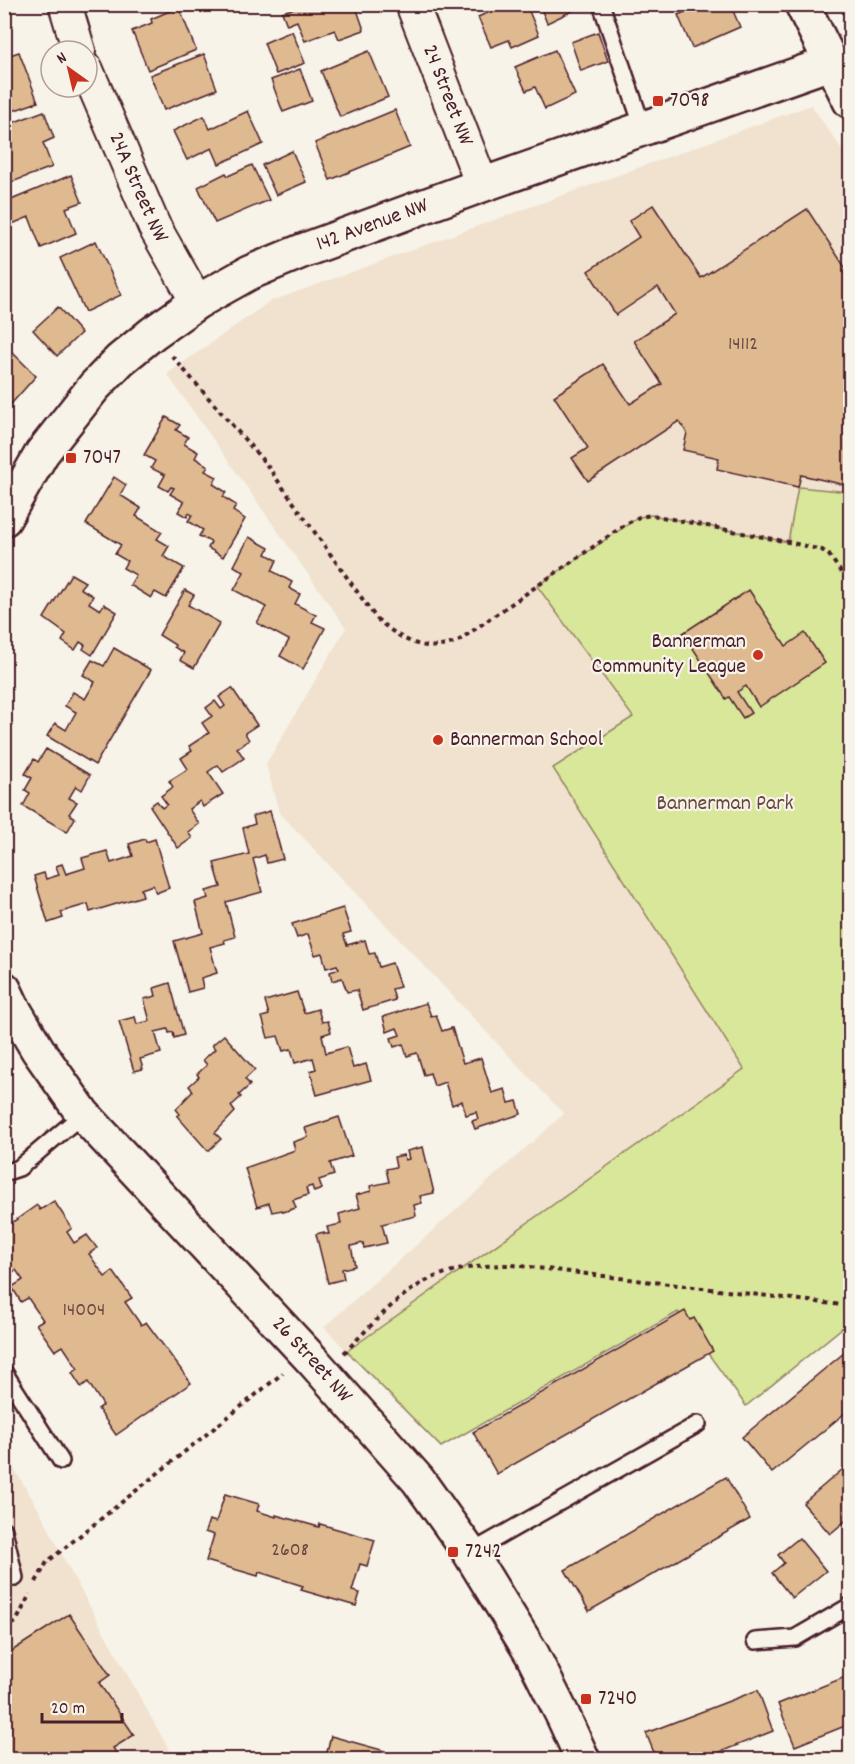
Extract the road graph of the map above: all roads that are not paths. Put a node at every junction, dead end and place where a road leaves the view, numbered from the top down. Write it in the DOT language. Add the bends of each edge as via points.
graph roads {
  1 [pos="65,4"];
  2 [pos="412,4"];
  3 [pos="601,4"];
  4 [pos="802,4"];
  5 [pos="75,39"];
  6 [pos="830,63"];
  7 [pos="99,98"];
  8 [pos="850,101"];
  9 [pos="643,128"];
  10 [pos="482,185"];
  11 [pos="197,302"];
  12 [pos="4,519"];
  13 [pos="4,989"];
  14 [pos="83,1114"];
  15 [pos="4,1173"];
  16 [pos="4,1372"];
  17 [pos="698,1424"];
  18 [pos="61,1461"];
  19 [pos="4,1530"];
  20 [pos="470,1553"];
  21 [pos="15,1578"];
  22 [pos="850,1606"];
  23 [pos="755,1641"];
  24 [pos="583,1760"];
  1 -- 5 [label="street"];
  2 -- 10 [label="street, 24 Street NW"];
  3 -- 9 [label="lane"];
  4 -- 6 [label="street"];
  6 -- 8 [label="street"];
  6 -- 9 [label="street, 142 Avenue NW"];
  7 -- 11 [label="street, 24A Street NW" via="154,226"];
  9 -- 10 [label="street, 142 Avenue NW"];
  10 -- 11 [label="street, 142 Avenue NW" via="291,255"];
  11 -- 12 [label="street, 142 Avenue NW" via="120,360 94,387 42,453"];
  13 -- 14 [label="street, 26 Street NW" via="38,1050"];
  14 -- 15 [label="lane" via="19,1168"];
  14 -- 20 [label="street, 26 Street NW" via="314,1362 418,1480"];
  16 -- 18 [label="lane"];
  17 -- 20 [label="lane"];
  19 -- 21 [label="lane"];
  20 -- 24 [label="street, 26 Street NW" via="532,1654"];
  22 -- 23 [label="lane" via="795,1638"];
}
